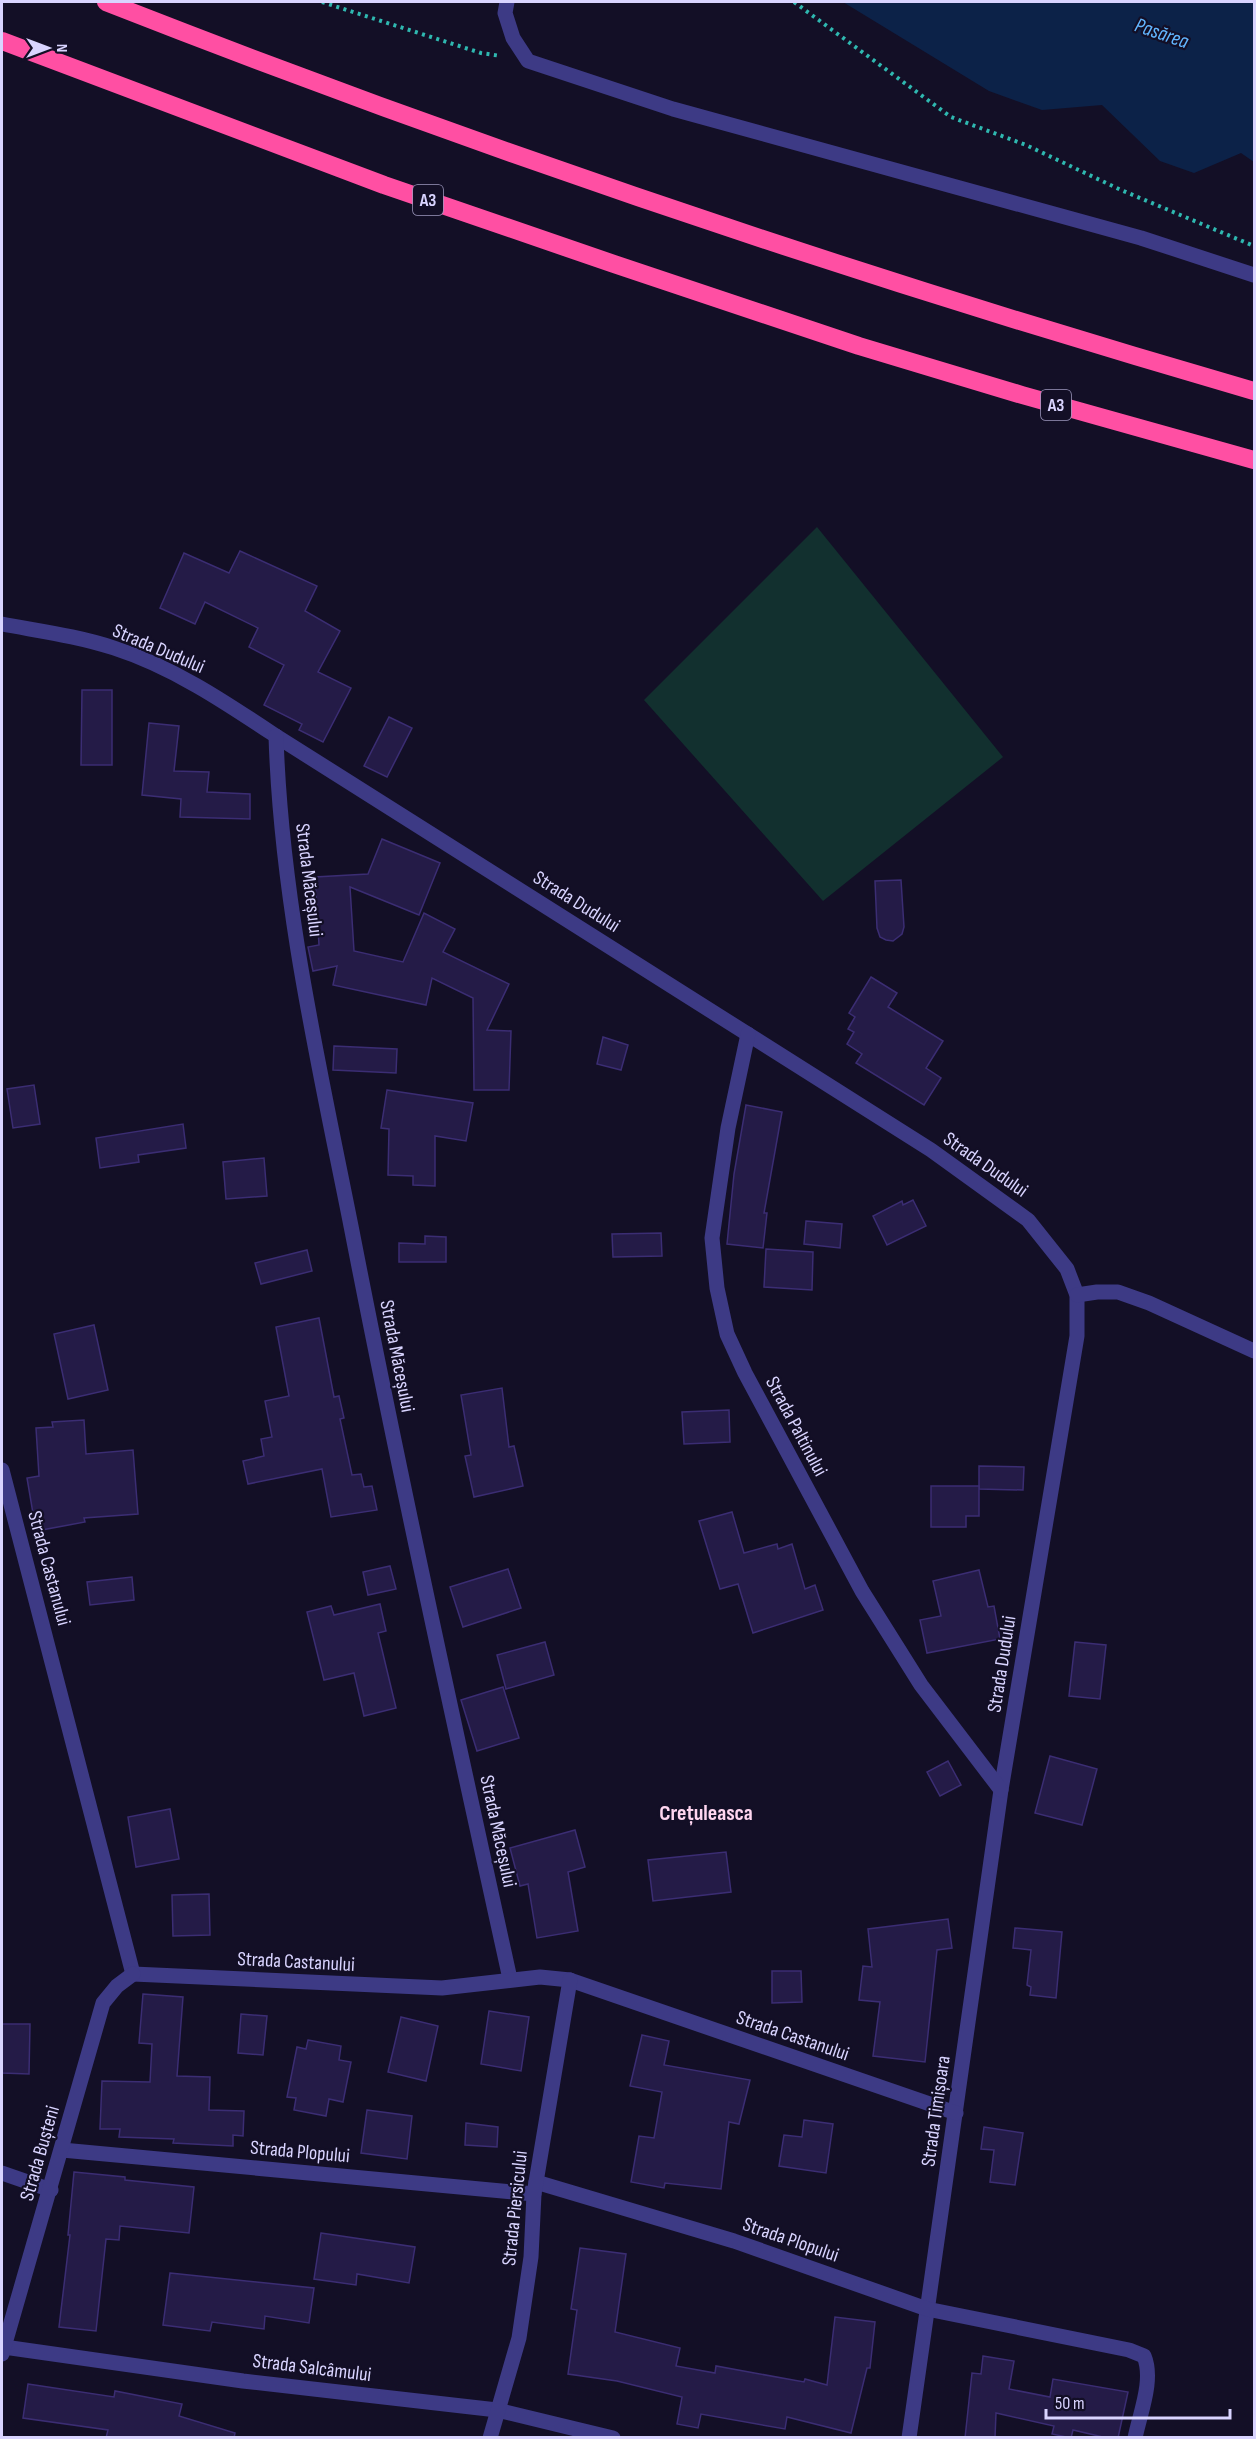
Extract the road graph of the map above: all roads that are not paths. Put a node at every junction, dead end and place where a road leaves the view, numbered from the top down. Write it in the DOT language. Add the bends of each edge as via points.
graph roads {
  1 [pos="106,2"];
  2 [pos="503,5"];
  3 [pos="2,41"];
  4 [pos="1254,275"];
  5 [pos="1254,392"];
  6 [pos="1254,460"];
  7 [pos="2,624"];
  8 [pos="276,736"];
  9 [pos="748,1034"];
  10 [pos="1077,1295"];
  11 [pos="1254,1352"];
  12 [pos="2,1470"];
  13 [pos="1001,1790"];
  14 [pos="133,1974"];
  15 [pos="510,1979"];
  16 [pos="570,1980"];
  17 [pos="956,2113"];
  18 [pos="62,2150"];
  19 [pos="2,2173"];
  20 [pos="535,2188"];
  21 [pos="51,2190"];
  22 [pos="927,2309"];
  23 [pos="3,2350"];
  24 [pos="497,2410"];
  25 [pos="490,2438"];
  26 [pos="613,2438"];
  27 [pos="909,2438"];
  28 [pos="1135,2438"];
  1 -- 5 [label="highway" via="584,180 875,277"];
  2 -- 4 [label="street" via="513,38 528,61 673,109 1141,238"];
  3 -- 6 [label="highway, A3" via="384,185 625,267 881,352"];
  7 -- 8 [label="street, Strada Dudului" via="114,648 152,663 222,699"];
  8 -- 9 [label="street, Strada Dudului"];
  8 -- 15 [label="street, Strada Măceșului" via="284,847 314,1040 404,1495"];
  9 -- 10 [label="street, Strada Dudului" via="931,1150 1028,1220 1067,1269"];
  9 -- 13 [label="street, Strada Paltinului" via="728,1128 712,1238 726,1334 862,1591 921,1686"];
  10 -- 11 [label="street" via="1118,1292"];
  10 -- 13 [label="street, Strada Dudului" via="1077,1336"];
  12 -- 14 [label="street, Strada Castanului"];
  13 -- 17 [label="street, Strada Timișoara"];
  14 -- 15 [label="street, Strada Castanului" via="442,1988"];
  14 -- 18 [label="street, Strada Bușteni" via="103,2002"];
  15 -- 16 [label="street, Strada Castanului"];
  16 -- 17 [label="street, Strada Castanului"];
  16 -- 20 [label="street, Strada Piersicului"];
  17 -- 22 [label="street, Strada Timișoara"];
  18 -- 20 [label="street, Strada Plopului"];
  18 -- 21 [label="street, Strada Bușteni"];
  19 -- 21 [label="street"];
  20 -- 22 [label="street, Strada Plopului" via="734,2241"];
  20 -- 24 [label="street, Strada Piersicului" via="531,2257 519,2338"];
  21 -- 23 [label="street, Strada Bușteni"];
  22 -- 27 [label="street, Strada Timișoara"];
  22 -- 28 [label="street, Strada Plopului" via="1144,2356 1148,2379"];
  23 -- 24 [label="street, Strada Salcâmului"];
  24 -- 25 [label="street, Strada Piersicului"];
  24 -- 26 [label="street, Strada Salcâmului"];
}
